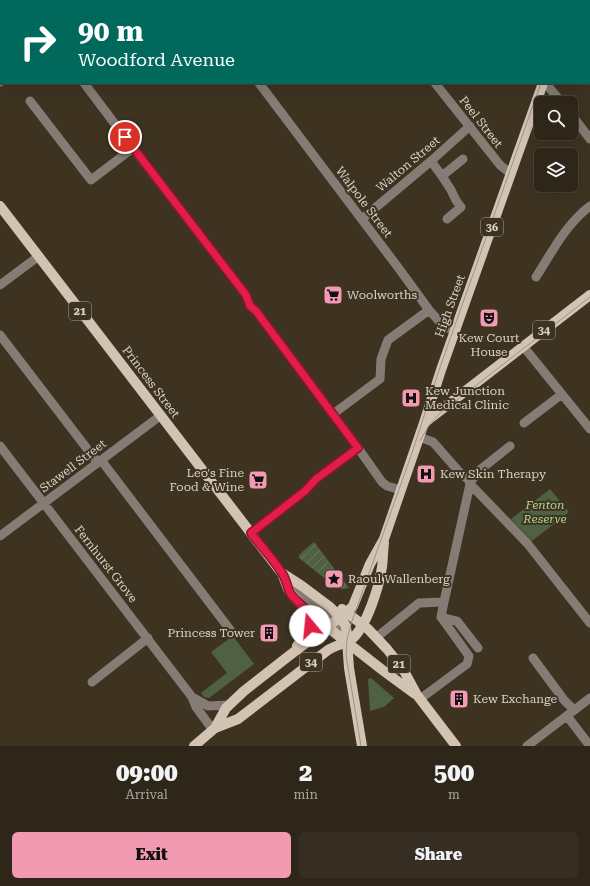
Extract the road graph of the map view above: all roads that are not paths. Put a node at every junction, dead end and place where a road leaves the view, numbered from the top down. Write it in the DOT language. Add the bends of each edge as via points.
graph roads {
  1 [pos="85,84"];
  2 [pos="260,84"];
  3 [pos="436,84"];
  4 [pos="543,84"];
  5 [pos="545,84"];
  6 [pos="556,96"];
  7 [pos="30,101"];
  8 [pos="578,123"];
  9 [pos="470,126"];
  10 [pos="590,139"];
  11 [pos="133,148"];
  12 [pos="463,159"];
  13 [pos="431,161"];
  14 [pos="511,174"];
  15 [pos="442,176"];
  16 [pos="0,206"];
  17 [pos="590,206"];
  18 [pos="362,219"];
  19 [pos="447,219"];
  20 [pos="39,256"];
  21 [pos="536,277"];
  22 [pos="0,285"];
  23 [pos="590,295"];
  24 [pos="429,310"];
  25 [pos="455,330"];
  26 [pos="0,335"];
  27 [pos="524,346"];
  28 [pos="562,394"];
  29 [pos="333,414"];
  30 [pos="160,416"];
  31 [pos="424,423"];
  32 [pos="524,423"];
  33 [pos="590,430"];
  34 [pos="419,437"];
  35 [pos="0,446"];
  36 [pos="510,446"];
  37 [pos="358,448"];
  38 [pos="99,462"];
  39 [pos="470,484"];
  40 [pos="401,490"];
  41 [pos="44,503"];
  42 [pos="251,533"];
  43 [pos="0,536"];
  44 [pos="384,539"];
  45 [pos="282,573"];
  46 [pos="444,602"];
  47 [pos="308,612"];
  48 [pos="441,617"];
  49 [pos="337,620"];
  50 [pos="590,623"];
  51 [pos="363,625"];
  52 [pos="231,630"];
  53 [pos="349,637"];
  54 [pos="377,637"];
  55 [pos="148,638"];
  56 [pos="478,648"];
  57 [pos="290,655"];
  58 [pos="533,658"];
  59 [pos="92,682"];
  60 [pos="192,697"];
  61 [pos="418,697"];
  62 [pos="588,702"];
  63 [pos="229,705"];
  64 [pos="570,713"];
  65 [pos="214,729"];
  66 [pos="454,745"];
  67 [pos="194,746"];
  68 [pos="362,746"];
  69 [pos="527,746"];
  70 [pos="590,746"];
  1 -- 11 [label="street"];
  2 -- 18 [label="street, Walpole Street"];
  3 -- 9 [label="street, Peel Street"];
  4 -- 14 [label="main road, High Street / 36"];
  5 -- 6 [label="street"];
  7 -- 11 [label="street" via="91,180"];
  8 -- 10 [label="street"];
  9 -- 13 [label="street, Walton Street"];
  9 -- 14 [label="street, Peel Street" via="500,165"];
  11 -- 29 [label="street" via="246,295 250,306 329,402"];
  12 -- 15 [label="street"];
  13 -- 15 [label="street"];
  13 -- 18 [label="street, Walton Street"];
  14 -- 25 [label="main road, High Street / 36"];
  15 -- 19 [label="street" via="461,207"];
  16 -- 20 [label="main road, Princess Street / 21"];
  17 -- 21 [label="street" via="580,213 563,234"];
  18 -- 24 [label="street, Walpole Street"];
  20 -- 22 [label="street"];
  20 -- 30 [label="main road, Princess Street / 21"];
  23 -- 27 [label="main road, 34"];
  24 -- 25 [label="street, Walpole Street" via="445,326"];
  24 -- 29 [label="street" via="388,340 381,359 380,379"];
  25 -- 31 [label="main road, High Street / 36"];
  26 -- 38 [label="street"];
  27 -- 28 [label="street"];
  27 -- 31 [label="main road, 34"];
  28 -- 32 [label="street"];
  28 -- 33 [label="street"];
  29 -- 37 [label="street"];
  30 -- 38 [label="street, Stawell Street"];
  30 -- 42 [label="main road, Princess Street / 21"];
  31 -- 34 [label="main road, High Street / 34"];
  34 -- 39 [label="street" via="433,442"];
  34 -- 40 [label="main road, High Street / 34"];
  35 -- 41 [label="street, Fernhurst Grove"];
  36 -- 39 [label="street" via="476,473"];
  37 -- 40 [label="street" via="384,484"];
  37 -- 42 [label="street"];
  38 -- 41 [label="street, Stawell Street"];
  38 -- 52 [label="street"];
  39 -- 46 [label="street"];
  39 -- 50 [label="street" via="527,543"];
  40 -- 44 [label="main road, High Street / 34"];
  41 -- 43 [label="street, Stawell Street"];
  41 -- 55 [label="street, Fernhurst Grove"];
  42 -- 45 [label="main road, Princess Street / 21"];
  44 -- 49 [label="main road, High Street / 34" via="370,564 354,606"];
  44 -- 51 [label="main road, High Street / 34" via="380,578"];
  45 -- 47 [label="main road, Princess Street / 21" via="292,595"];
  45 -- 49 [label="street" via="308,600"];
  45 -- 49 [label="main road, Princess Street / 21" via="308,582"];
  46 -- 48 [label="street"];
  46 -- 54 [label="street" via="418,603"];
  47 -- 49 [label="main road, Princess Street / 21"];
  47 -- 57 [label="main road" via="308,630"];
  48 -- 56 [label="street" via="457,621"];
  48 -- 61 [label="street" via="469,656 467,664"];
  49 -- 51 [label="main road, Princess Street / 21"];
  49 -- 53 [label="main road, Princess Street / 21"];
  49 -- 53 [label="main road" via="346,626"];
  49 -- 57 [label="main road, 34"];
  51 -- 53 [label="main road, High Street / 34"];
  51 -- 54 [label="main road, 21"];
  53 -- 61 [label="main road, 21" via="385,672"];
  53 -- 65 [label="main road, 34" via="328,650 238,719"];
  53 -- 68 [label="main road" via="348,653"];
  54 -- 61 [label="main road, 21" via="400,666"];
  55 -- 59 [label="street"];
  55 -- 60 [label="street, Fernhurst Grove"];
  57 -- 63 [label="main road, 34"];
  58 -- 64 [label="street" via="564,700"];
  60 -- 63 [label="street, Fernhurst Grove" via="208,706"];
  60 -- 65 [label="street, Fernhurst Grove" via="196,707"];
  61 -- 66 [label="main road, 21"];
  62 -- 64 [label="street"];
  63 -- 65 [label="main road, 34"];
  64 -- 69 [label="street"];
  64 -- 70 [label="street"];
  65 -- 67 [label="main road, 34"];
}
